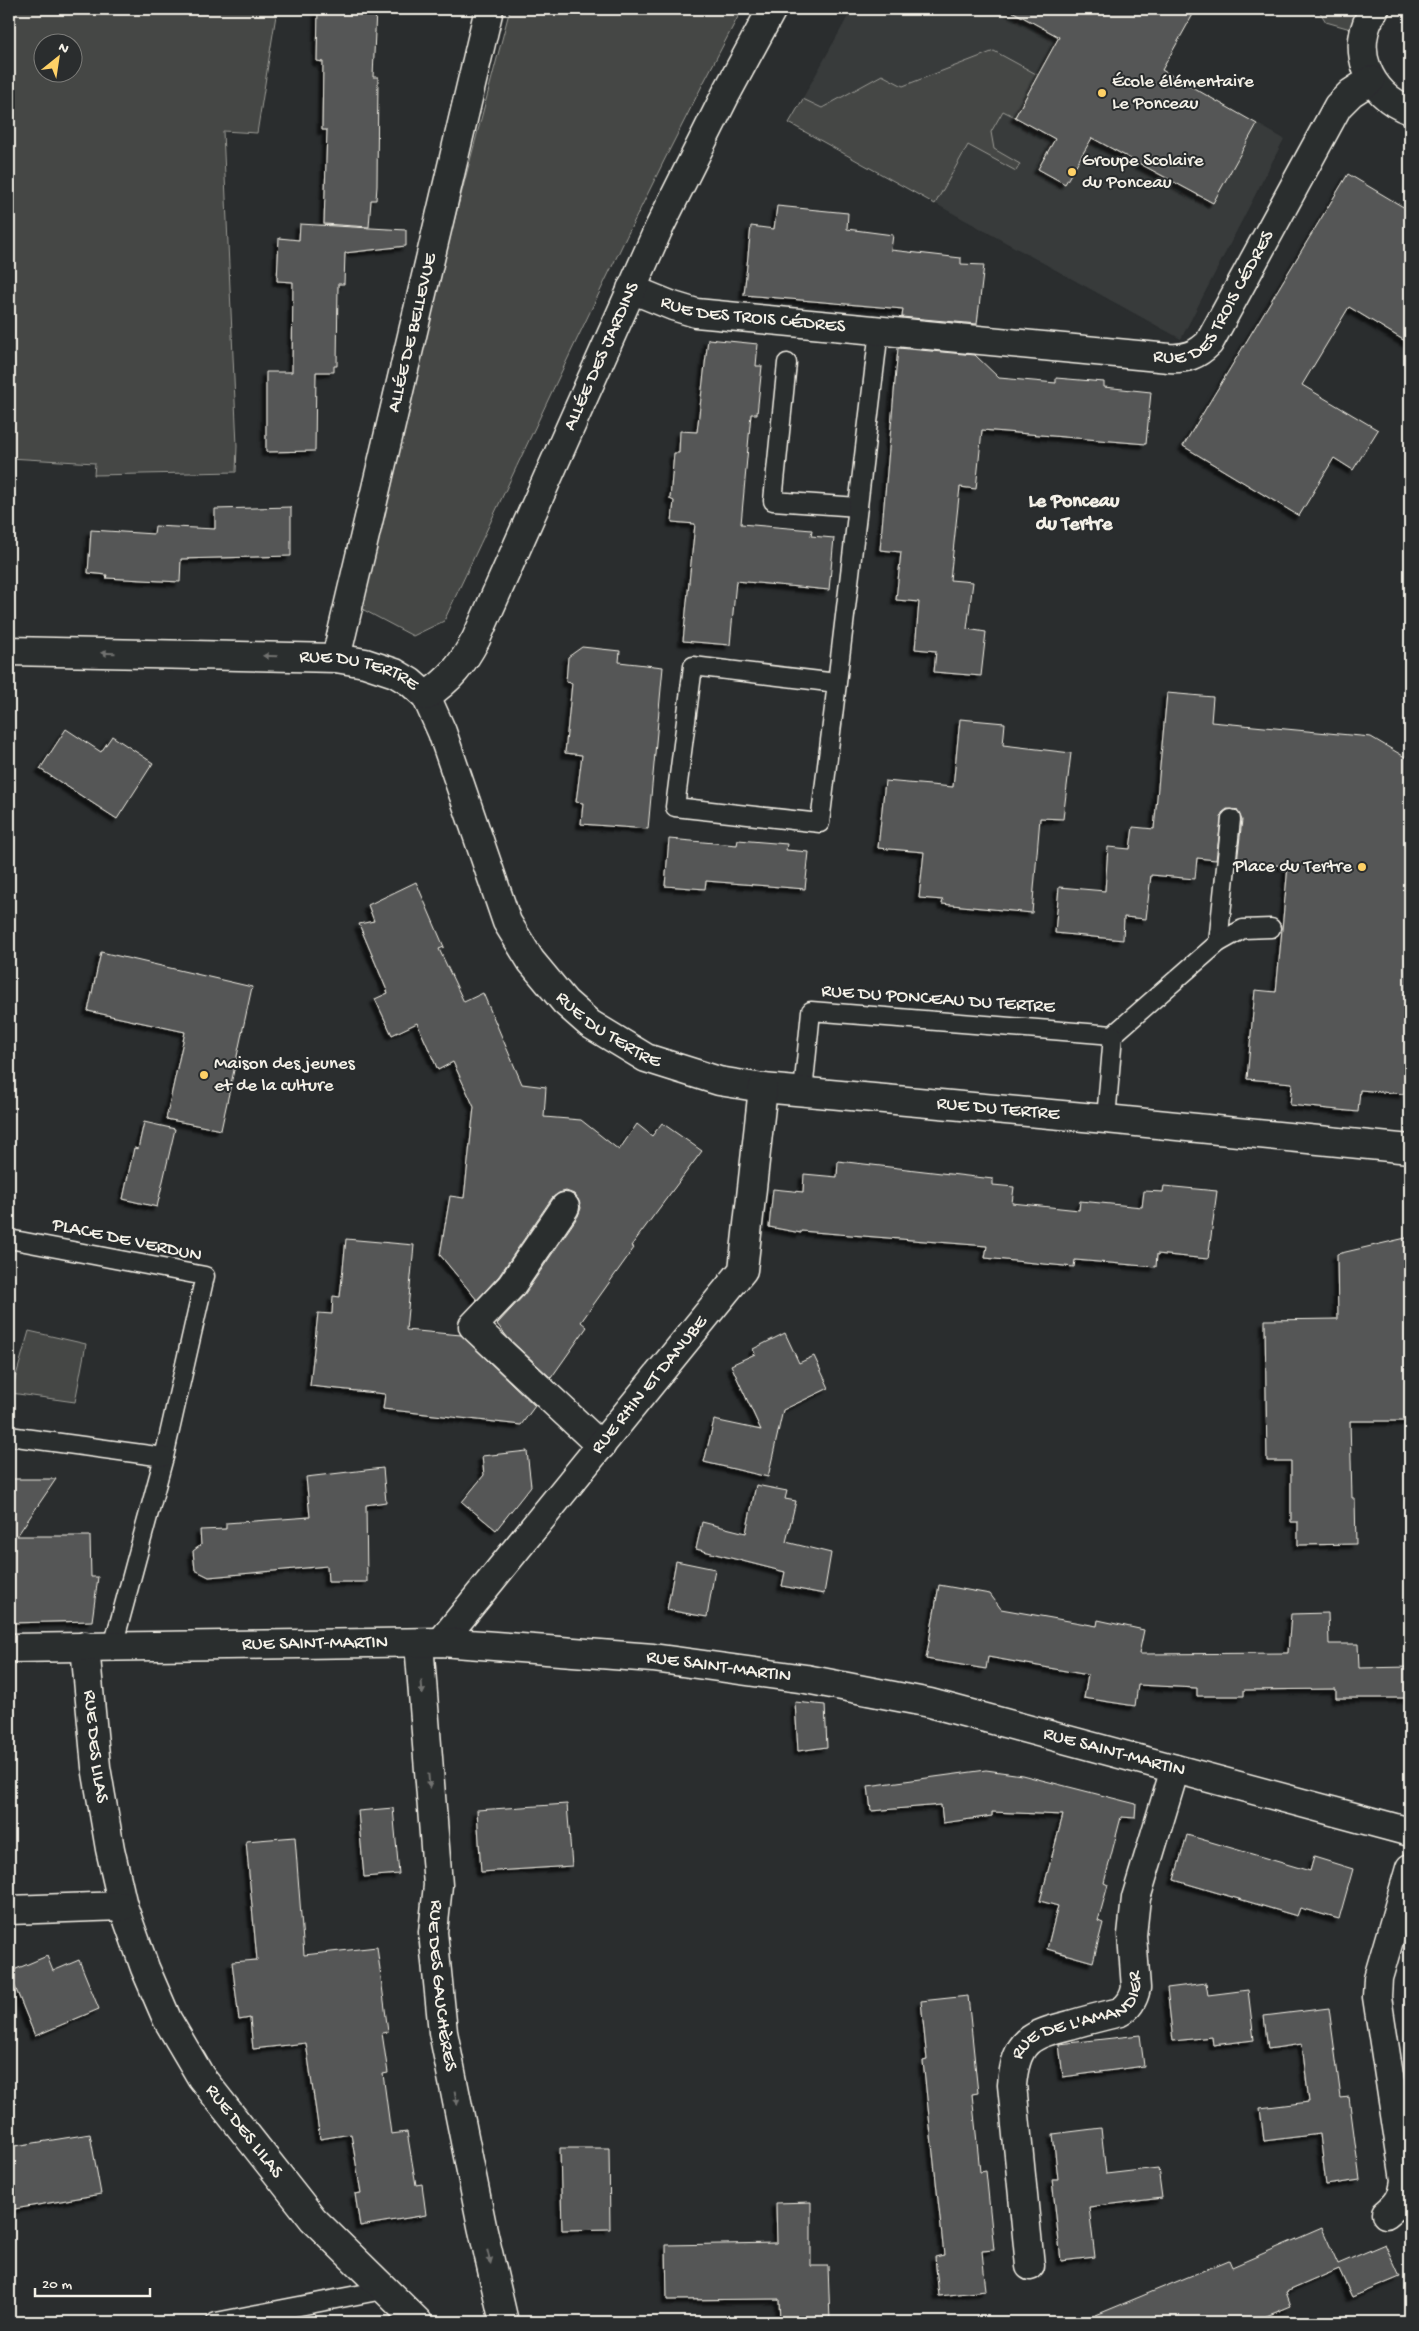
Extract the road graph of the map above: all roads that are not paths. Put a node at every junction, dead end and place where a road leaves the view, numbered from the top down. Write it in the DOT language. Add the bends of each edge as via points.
graph roads {
  1 [pos="489,9"];
  2 [pos="772,9"];
  3 [pos="1375,9"];
  4 [pos="1371,80"];
  5 [pos="1410,110"];
  6 [pos="631,289"];
  7 [pos="879,330"];
  8 [pos="787,363"];
  9 [pos="858,507"];
  10 [pos="9,651"];
  11 [pos="336,658"];
  12 [pos="837,683"];
  13 [pos="426,696"];
  14 [pos="1231,819"];
  15 [pos="1271,928"];
  16 [pos="1218,943"];
  17 [pos="1112,1035"];
  18 [pos="763,1088"];
  19 [pos="803,1092"];
  20 [pos="1106,1119"];
  21 [pos="1410,1149"];
  22 [pos="565,1207"];
  23 [pos="9,1239"];
  24 [pos="9,1436"];
  25 [pos="601,1446"];
  26 [pos="164,1456"];
  27 [pos="430,1642"];
  28 [pos="85,1646"];
  29 [pos="113,1646"];
  30 [pos="9,1648"];
  31 [pos="1175,1769"];
  32 [pos="1410,1832"];
  33 [pos="1410,1868"];
  34 [pos="123,1906"];
  35 [pos="9,1910"];
  36 [pos="1386,2214"];
  37 [pos="1030,2266"];
  38 [pos="383,2290"];
  39 [pos="216,2322"];
  40 [pos="418,2322"];
  41 [pos="504,2322"];
  1 -- 11 [label="street, ALLÉE DE BELLEVUE"];
  2 -- 6 [label="street, ALLÉE DES JARDINS" via="726,94"];
  3 -- 4 [label="street" via="1362,45 1364,63"];
  4 -- 5 [label="street" via="1382,94"];
  4 -- 7 [label="street, RUE DES TROIS CÉDRES" via="1350,93 1338,106 1209,343 1197,353 1186,358 1169,358"];
  6 -- 7 [label="street, RUE DES TROIS CÉDRES" via="696,313"];
  6 -- 13 [label="street, ALLÉE DES JARDINS" via="468,655 447,682"];
  7 -- 9 [label="lane"];
  8 -- 9 [label="lane" via="773,501"];
  9 -- 12 [label="lane"];
  11 -- 10 [label="street, RUE DU TERTRE, one-way"];
  11 -- 13 [label="street, RUE DU TERTRE" via="365,663 396,674"];
  12 -- 12 [label="lane" via="693,666 675,808 820,823"];
  13 -- 18 [label="street, RUE DU TERTRE" via="442,732 507,922 531,961 565,1002 590,1024 646,1058 719,1081"];
  14 -- 16 [label="lane"];
  15 -- 16 [label="lane" via="1243,929"];
  16 -- 17 [label="lane"];
  17 -- 19 [label="lane, RUE DU PONCEAU DU TERTRE" via="811,1011"];
  17 -- 20 [label="lane"];
  18 -- 19 [label="street, RUE DU TERTRE"];
  18 -- 25 [label="street, RUE RHIN ET DANUBE" via="743,1270"];
  19 -- 20 [label="street, RUE DU TERTRE"];
  20 -- 21 [label="street, RUE DU TERTRE"];
  22 -- 25 [label="street" via="511,1286 473,1326"];
  23 -- 26 [label="lane, PLACE DE VERDUN" via="205,1276"];
  24 -- 26 [label="lane"];
  25 -- 27 [label="street, RUE RHIN ET DANUBE"];
  26 -- 29 [label="lane, PLACE DE VERDUN"];
  27 -- 29 [label="street, RUE SAINT-MARTIN"];
  27 -- 31 [label="street, RUE SAINT-MARTIN" via="653,1658 806,1679 930,1703"];
  27 -- 41 [label="street, RUE DES GAUCHÈRES, one-way" via="438,1885 432,1932 443,2032"];
  28 -- 29 [label="street, RUE SAINT-MARTIN"];
  28 -- 30 [label="street, RUE SAINT-MARTIN"];
  28 -- 34 [label="street, RUE DES LILAS" via="96,1767"];
  31 -- 32 [label="street, RUE SAINT-MARTIN"];
  31 -- 37 [label="street, RUE DE L'AMANDIER" via="1132,1917 1134,1995 1120,2012 1040,2032 1023,2047 1014,2070 1012,2085"];
  33 -- 36 [label="street" via="1378,1978 1377,1997 1405,2180 1403,2195"];
  34 -- 35 [label="street"];
  34 -- 38 [label="street, RUE DES LILAS" via="167,2019 201,2076 314,2219"];
  38 -- 39 [label="lane"];
  38 -- 40 [label="street, RUE DES LILAS"];
}
